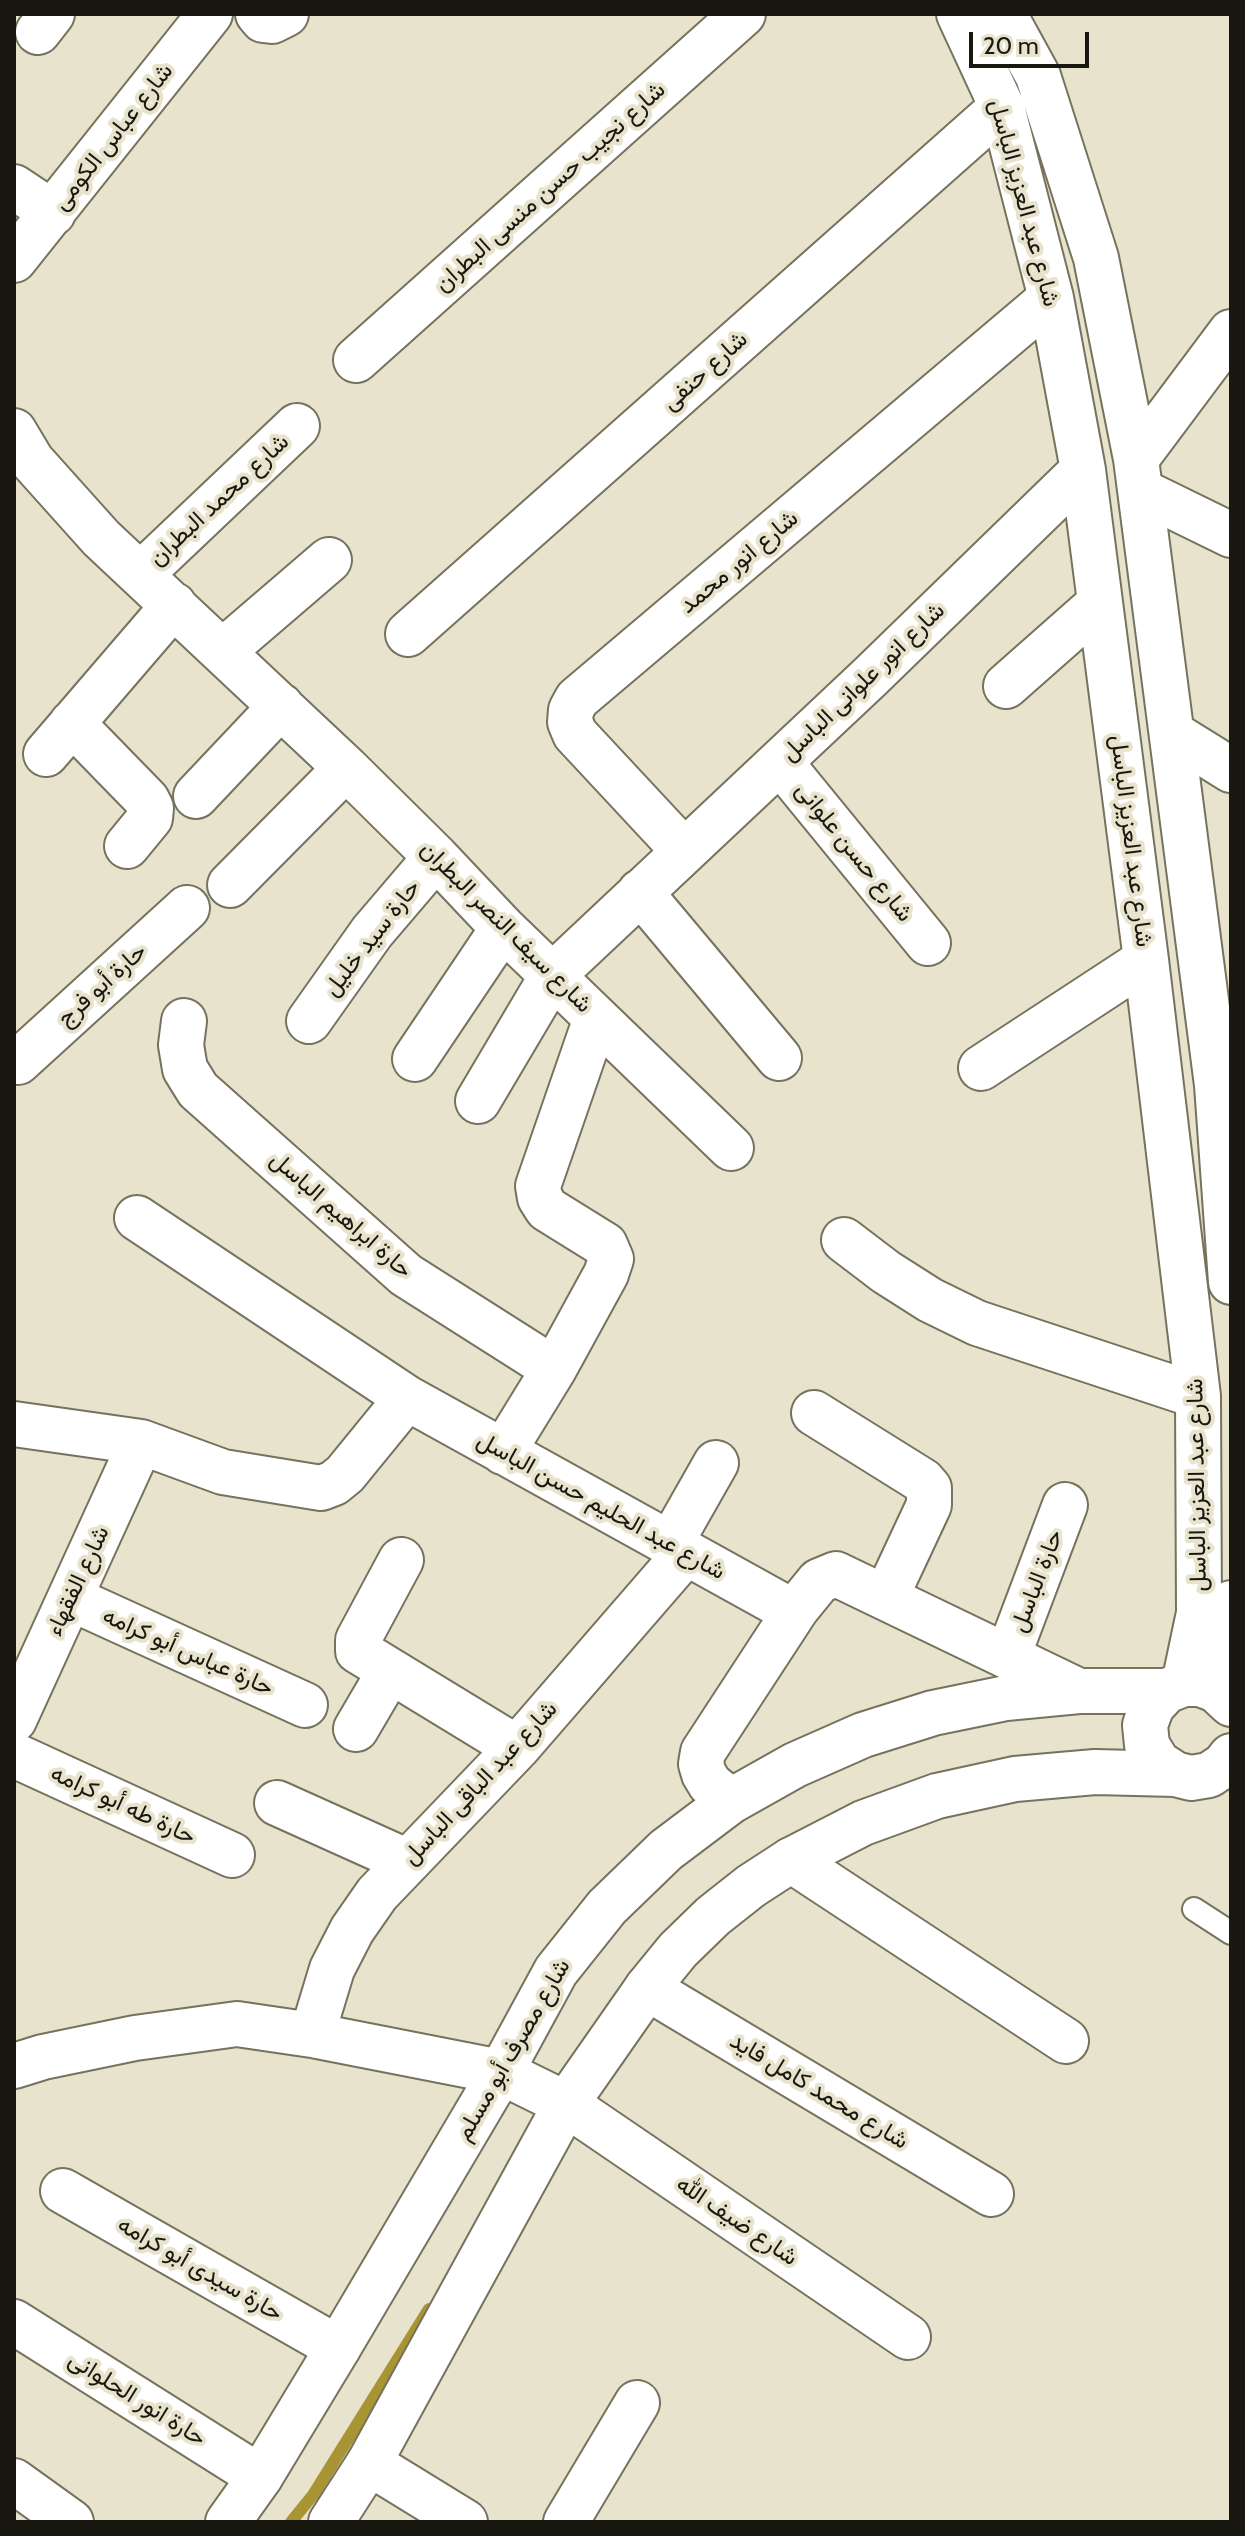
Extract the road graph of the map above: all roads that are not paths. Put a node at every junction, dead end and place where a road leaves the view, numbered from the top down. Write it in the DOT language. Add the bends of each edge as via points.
graph roads {
  1 [pos="210,14"];
  2 [pos="743,14"];
  3 [pos="959,14"];
  4 [pos="1004,14"];
  5 [pos="1002,107"];
  6 [pos="14,187"];
  7 [pos="53,213"];
  8 [pos="14,260"];
  9 [pos="1051,298"];
  10 [pos="1231,332"];
  11 [pos="356,360"];
  12 [pos="297,426"];
  13 [pos="20,458"];
  14 [pos="1083,470"];
  15 [pos="1139,475"];
  16 [pos="1231,535"];
  17 [pos="329,560"];
  18 [pos="141,574"];
  19 [pos="1100,603"];
  20 [pos="174,605"];
  21 [pos="408,634"];
  22 [pos="223,651"];
  23 [pos="1006,686"];
  24 [pos="281,706"];
  25 [pos="1173,734"];
  26 [pos="780,762"];
  27 [pos="346,768"];
  28 [pos="1231,770"];
  29 [pos="196,796"];
  30 [pos="127,846"];
  31 [pos="684,851"];
  32 [pos="436,857"];
  33 [pos="230,885"];
  34 [pos="640,892"];
  35 [pos="187,908"];
  36 [pos="503,928"];
  37 [pos="928,943"];
  38 [pos="1146,960"];
  39 [pos="552,976"];
  40 [pos="596,1018"];
  41 [pos="184,1021"];
  42 [pos="309,1021"];
  43 [pos="779,1058"];
  44 [pos="415,1059"];
  45 [pos="15,1063"];
  46 [pos="981,1068"];
  47 [pos="1224,1087"];
  48 [pos="478,1101"];
  49 [pos="731,1148"];
  50 [pos="137,1218"];
  51 [pos="844,1240"];
  52 [pos="1231,1282"];
  53 [pos="554,1369"];
  54 [pos="1198,1396"];
  55 [pos="407,1398"];
  56 [pos="814,1413"];
  57 [pos="14,1424"];
  58 [pos="141,1442"];
  59 [pos="503,1452"];
  60 [pos="716,1463"];
  61 [pos="1065,1505"];
  62 [pos="678,1548"];
  63 [pos="401,1560"];
  64 [pos="886,1597"];
  65 [pos="70,1598"];
  66 [pos="1231,1603"];
  67 [pos="797,1608"];
  68 [pos="29,1645"];
  69 [pos="1008,1656"];
  70 [pos="390,1671"];
  71 [pos="1175,1688"];
  72 [pos="1079,1691"];
  73 [pos="1230,1702"];
  74 [pos="305,1705"];
  75 [pos="14,1720"];
  76 [pos="356,1729"];
  77 [pos="517,1748"];
  78 [pos="14,1755"];
  79 [pos="1231,1756"];
  80 [pos="1183,1776"];
  81 [pos="1231,1793"];
  82 [pos="731,1801"];
  83 [pos="277,1803"];
  84 [pos="232,1855"];
  85 [pos="791,1860"];
  86 [pos="406,1861"];
  87 [pos="1194,1909"];
  88 [pos="1231,1933"];
  89 [pos="647,1988"];
  90 [pos="312,2035"];
  91 [pos="1066,2041"];
  92 [pos="14,2066"];
  93 [pos="501,2072"];
  94 [pos="566,2104"];
  95 [pos="63,2191"];
  96 [pos="991,2194"];
  97 [pos="14,2322"];
  98 [pos="908,2337"];
  99 [pos="338,2348"];
  100 [pos="637,2403"];
  101 [pos="369,2463"];
  102 [pos="260,2477"];
  103 [pos="14,2481"];
  104 [pos="71,2522"];
  105 [pos="228,2522"];
  106 [pos="331,2522"];
  107 [pos="465,2522"];
  108 [pos="566,2522"];
  1 -- 7 [label="street, شارع عباس الكومى"];
  2 -- 11 [label="street, شارع نجيب حسن منسى البطران"];
  3 -- 5 [label="street, شارع عبد العزيز الباسل"];
  4 -- 15 [label="street, شارع عبد العزيز الباسل" via="1038,76 1096,258"];
  5 -- 9 [label="street, شارع عبد العزيز الباسل"];
  5 -- 21 [label="street, شارع حنفى"];
  6 -- 7 [label="street"];
  7 -- 8 [label="street, شارع عباس الكومى"];
  9 -- 14 [label="street, شارع عبد العزيز الباسل"];
  9 -- 31 [label="street, شارع انور محمد" via="577,699 570,722 575,734"];
  10 -- 15 [label="street"];
  12 -- 18 [label="street, شارع محمد البطران"];
  13 -- 18 [label="street, شارع سيف النصر البطران"];
  14 -- 19 [label="street, شارع عبد العزيز الباسل"];
  14 -- 26 [label="street, شارع انور علوانى الباسل"];
  15 -- 16 [label="street"];
  15 -- 25 [label="street, شارع عبد العزيز الباسل"];
  17 -- 22 [label="street"];
  18 -- 20 [label="street, شارع سيف النصر البطران"];
  19 -- 23 [label="street"];
  19 -- 38 [label="street, شارع عبد العزيز الباسل"];
  20 -- 22 [label="street, شارع سيف النصر البطران"];
  20 -- 30 [label="street" via="59,739 147,800 150,818"];
  22 -- 24 [label="street, شارع سيف النصر البطران"];
  24 -- 27 [label="street, شارع سيف النصر البطران"];
  24 -- 29 [label="street"];
  25 -- 28 [label="street"];
  25 -- 47 [label="street, شارع عبد العزيز الباسل"];
  26 -- 31 [label="street, شارع انور علوانى الباسل"];
  26 -- 37 [label="street, شارع حسن علوانى"];
  27 -- 32 [label="street, شارع سيف النصر البطران"];
  27 -- 33 [label="street"];
  31 -- 34 [label="street, شارع انور علوانى الباسل"];
  32 -- 36 [label="street, شارع سيف النصر البطران"];
  32 -- 42 [label="street, حارة سيد خليل" via="372,932"];
  34 -- 39 [label="street, شارع انور علوانى الباسل"];
  34 -- 43 [label="street"];
  35 -- 45 [label="street, حارة أبو فرج"];
  36 -- 39 [label="street, شارع سيف النصر البطران"];
  36 -- 44 [label="street"];
  38 -- 46 [label="street"];
  38 -- 54 [label="street, شارع عبد العزيز الباسل"];
  39 -- 40 [label="street, شارع سيف النصر البطران"];
  39 -- 48 [label="street, شارع انور علوانى الباسل"];
  40 -- 49 [label="street, شارع سيف النصر البطران"];
  40 -- 53 [label="street" via="538,1186 547,1209 605,1245 611,1259"];
  41 -- 53 [label="street, حارة ابراهيم الباسل" via="185,1069 198,1090 406,1275"];
  47 -- 52 [label="street, شارع عبد العزيز الباسل"];
  50 -- 55 [label="street, شارع عبد الحليم حسن الباسل"];
  51 -- 54 [label="street" via="930,1300 977,1323"];
  53 -- 59 [label="street"];
  54 -- 71 [label="street, شارع عبد العزيز الباسل" via="1199,1613"];
  55 -- 58 [label="street" via="345,1474 321,1488 223,1472"];
  55 -- 59 [label="street, شارع عبد الحليم حسن الباسل"];
  56 -- 64 [label="street" via="929,1488 929,1505"];
  57 -- 58 [label="street"];
  58 -- 65 [label="street, شارع الفقهاء"];
  59 -- 62 [label="street, شارع عبد الحليم حسن الباسل"];
  60 -- 62 [label="street, شارع عبد الباقى الباسل"];
  61 -- 69 [label="street, حارة الباسل"];
  62 -- 67 [label="street, شارع عبد الحليم حسن الباسل" via="786,1608"];
  62 -- 77 [label="street, شارع عبد الباقى الباسل"];
  63 -- 70 [label="street" via="356,1646"];
  64 -- 67 [label="street" via="836,1574 819,1581"];
  64 -- 69 [label="street"];
  65 -- 68 [label="street, شارع الفقهاء"];
  65 -- 74 [label="street, حارة عباس أبو كرامه"];
  66 -- 73 [label="street, شارع عبد العزيز الباسل"];
  67 -- 82 [label="street" via="703,1752 704,1774"];
  68 -- 75 [label="street, شارع الفقهاء"];
  69 -- 72 [label="street"];
  70 -- 76 [label="street"];
  70 -- 77 [label="street"];
  71 -- 72 [label="street, شارع مصرف أبو مسلم"];
  71 -- 73 [label="street, شارع مصرف أبو مسلم" via="1208,1687"];
  71 -- 80 [label="street, شارع عبد العزيز الباسل" via="1152,1706 1145,1725 1147,1745 1158,1763"];
  72 -- 82 [label="street, شارع مصرف أبو مسلم" via="1006,1698 863,1735"];
  77 -- 86 [label="street, شارع عبد الباقى الباسل"];
  78 -- 84 [label="street, حارة طه أبو كرامه"];
  79 -- 80 [label="street" via="1209,1775"];
  80 -- 81 [label="street"];
  80 -- 85 [label="street" via="1095,1772 1015,1779 950,1793 863,1823"];
  82 -- 93 [label="street, شارع مصرف أبو مسلم" via="666,1850 607,1907 556,1971"];
  83 -- 86 [label="street"];
  85 -- 89 [label="street" via="713,1916"];
  85 -- 91 [label="street"];
  86 -- 90 [label="street, شارع عبد الباقى الباسل" via="352,1930 332,1969"];
  87 -- 88 [label="lane"];
  89 -- 94 [label="street"];
  89 -- 96 [label="street, شارع محمد كامل فايد"];
  90 -- 92 [label="street, شارع ضيف الله" via="237,2024 135,2038"];
  90 -- 93 [label="street, شارع ضيف الله"];
  93 -- 94 [label="street, شارع ضيف الله"];
  93 -- 99 [label="street, شارع مصرف أبو مسلم"];
  94 -- 98 [label="street, شارع ضيف الله"];
  94 -- 101 [label="street"];
  95 -- 99 [label="street, حارة سيدى أبو كرامه"];
  97 -- 102 [label="street, حارة انور الحلوانى"];
  99 -- 102 [label="street, شارع مصرف أبو مسلم"];
  100 -- 108 [label="street"];
  101 -- 106 [label="street"];
  101 -- 107 [label="street"];
  102 -- 105 [label="street, شارع مصرف أبو مسلم"];
  103 -- 104 [label="street"];
}
